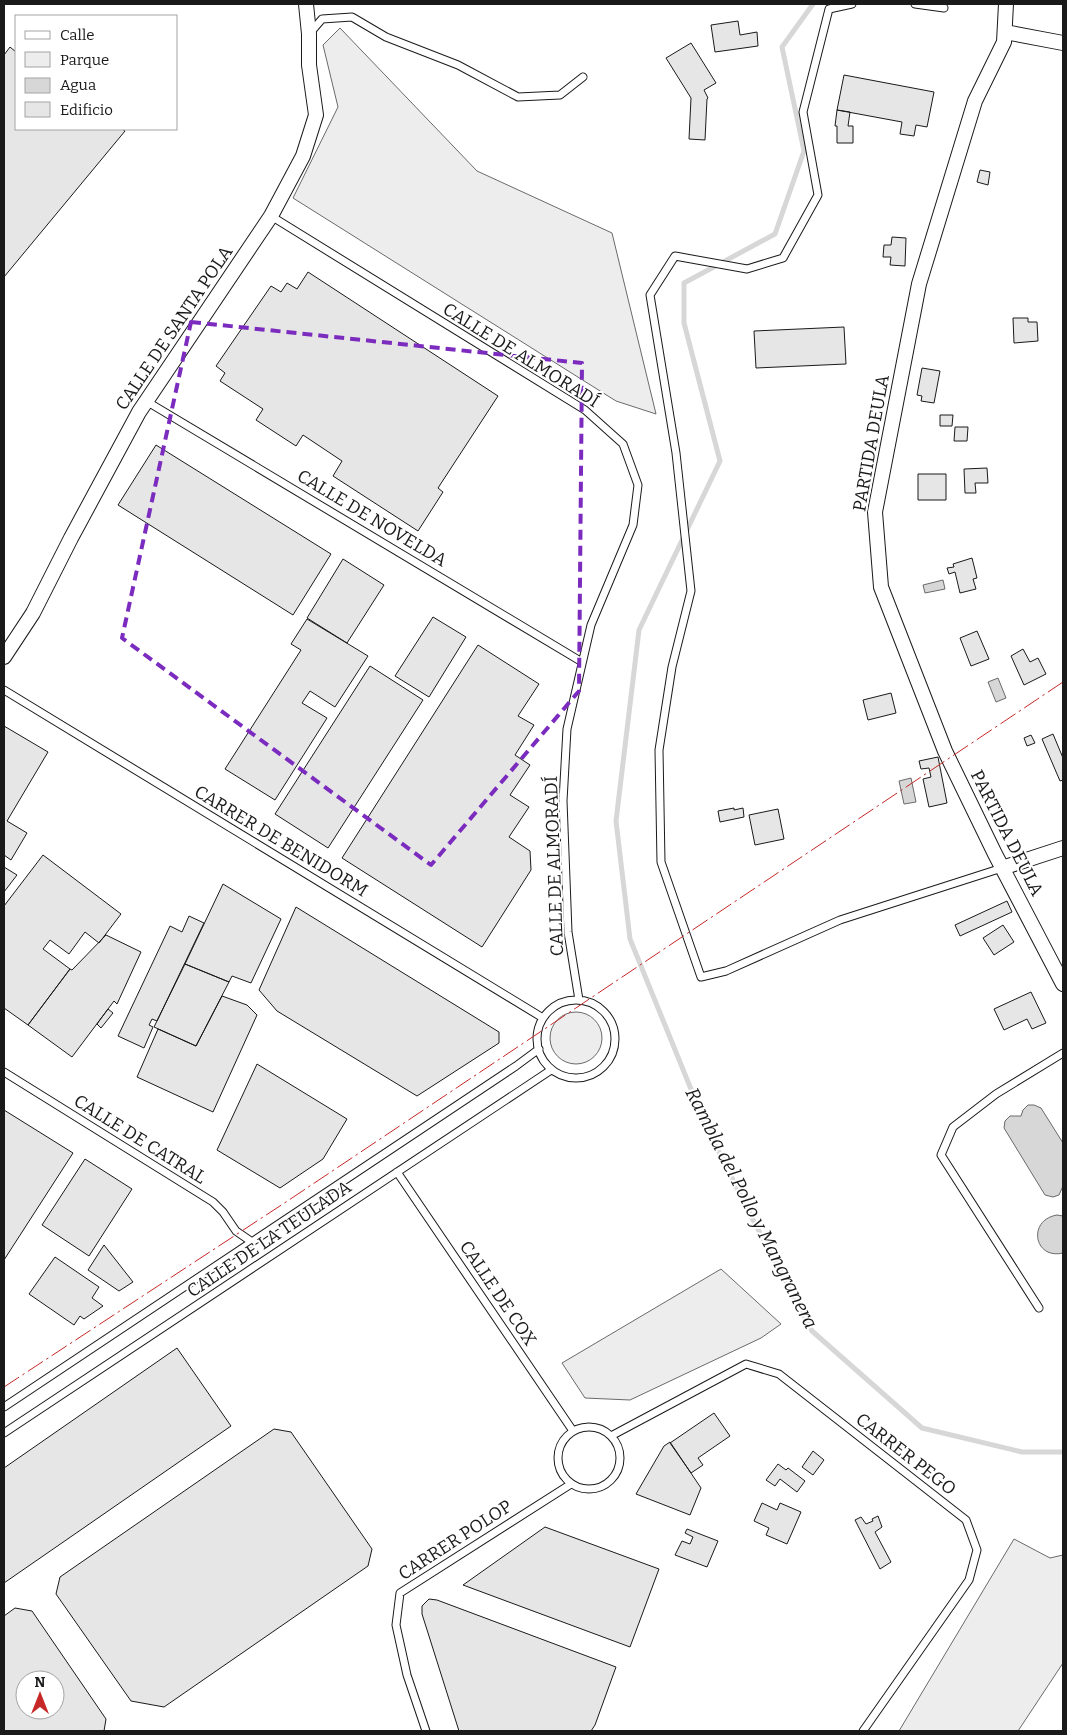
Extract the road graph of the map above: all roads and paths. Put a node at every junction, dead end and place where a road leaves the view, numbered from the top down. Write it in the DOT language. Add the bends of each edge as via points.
graph roads {
  1 [pos="306,4"];
  2 [pos="852,4"];
  3 [pos="914,4"];
  4 [pos="1006,4"];
  5 [pos="944,8"];
  6 [pos="1005,32"];
  7 [pos="310,34"];
  8 [pos="1063,43"];
  9 [pos="583,77"];
  10 [pos="271,216"];
  11 [pos="146,401"];
  12 [pos="4,657"];
  13 [pos="582,662"];
  14 [pos="4,690"];
  15 [pos="1063,848"];
  16 [pos="1002,868"];
  17 [pos="1063,984"];
  18 [pos="579,1000"];
  19 [pos="543,1018"];
  20 [pos="539,1049"];
  21 [pos="1063,1053"];
  22 [pos="551,1070"];
  23 [pos="4,1072"];
  24 [pos="397,1172"];
  25 [pos="252,1242"];
  26 [pos="1040,1308"];
  27 [pos="4,1407"];
  28 [pos="573,1432"];
  29 [pos="4,1433"];
  30 [pos="611,1436"];
  31 [pos="571,1484"];
  32 [pos="426,1731"];
  33 [pos="863,1731"];
  1 -- 7 [label="street, CALLE DE SANTA POLA"];
  2 -- 16 [label="lane" via="829,9 803,112 818,195 783,258 747,269 675,256 650,295 676,454 690,591 672,667 659,750 661,862 701,976 726,971 840,920"];
  3 -- 5 [label="lane"];
  4 -- 6 [label="street, PARTIDA DEULA"];
  6 -- 8 [label="street"];
  6 -- 16 [label="street, PARTIDA DEULA" via="1004,42 975,101 919,284 875,512 881,587 945,751"];
  7 -- 9 [label="lane" via="322,18 352,17 386,37 458,65 518,97 560,95"];
  7 -- 10 [label="street, CALLE DE SANTA POLA" via="316,115 303,156"];
  10 -- 11 [label="street, CALLE DE SANTA POLA"];
  10 -- 13 [label="lane, CALLE DE ALMORADÍ" via="585,410 623,444 638,485 633,525 591,625"];
  11 -- 12 [label="street, CALLE DE SANTA POLA" via="33,613"];
  11 -- 13 [label="lane, CALLE DE NOVELDA"];
  13 -- 18 [label="lane, CALLE DE ALMORADÍ" via="567,729 563,801 568,932"];
  14 -- 19 [label="lane, CARRER DE BENIDORM"];
  15 -- 16 [label="street"];
  16 -- 17 [label="street, PARTIDA DEULA"];
  18 -- 19 [label="lane" via="560,1003"];
  18 -- 22 [label="lane" via="592,1003 608,1015 614,1027 614,1050 601,1070 589,1076 569,1078"];
  19 -- 20 [label="lane" via="538,1031"];
  20 -- 22 [label="lane"];
  20 -- 25 [label="lane, CALLE DE LA TEULADA"];
  21 -- 26 [label="lane" via="996,1094 953,1127 942,1155"];
  22 -- 24 [label="lane, CALLE DE LA TEULADA"];
  23 -- 25 [label="lane, CALLE DE CATRAL" via="213,1202 236,1231"];
  24 -- 28 [label="lane, CALLE DE COX"];
  24 -- 29 [label="lane, CALLE DE LA TEULADA"];
  25 -- 27 [label="lane, CALLE DE LA TEULADA"];
  28 -- 30 [label="lane" via="586,1427 597,1428"];
  28 -- 31 [label="lane" via="562,1441 557,1456 559,1468"];
  30 -- 31 [label="lane" via="620,1455 614,1477 592,1489"];
  30 -- 33 [label="lane, CARRER PEGO" via="746,1364 779,1374 966,1520 977,1550 969,1580"];
  31 -- 32 [label="lane, CARRER POLOP" via="400,1593 396,1625 407,1675"];
}
